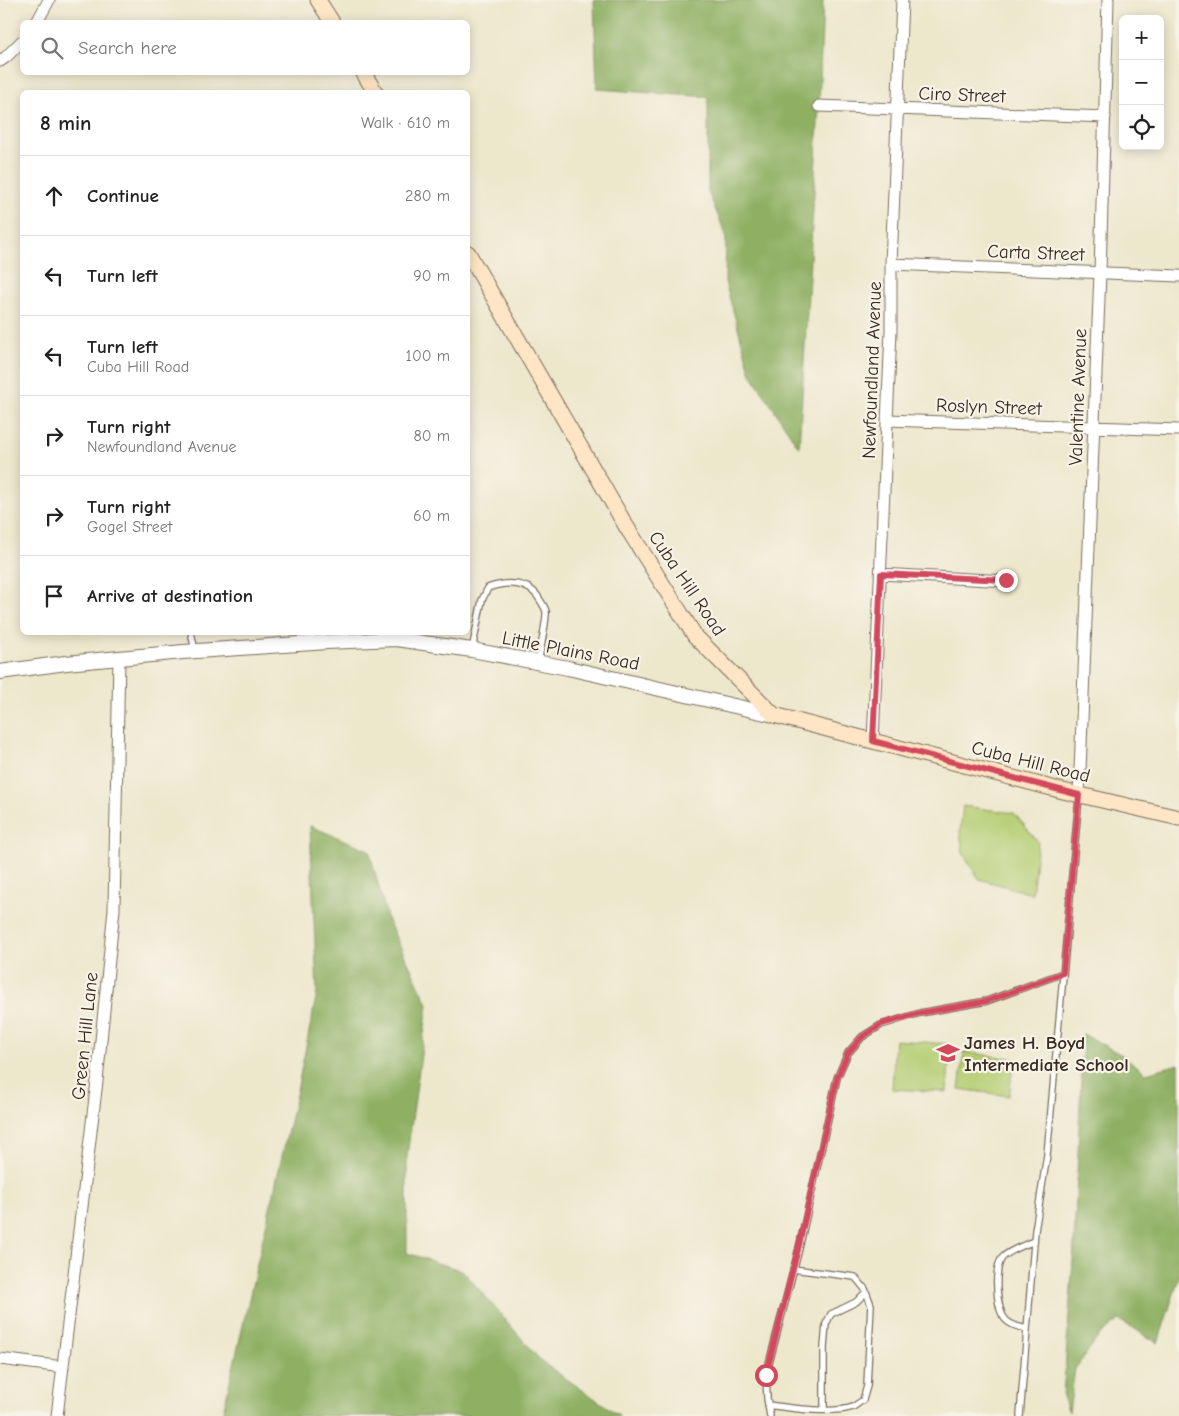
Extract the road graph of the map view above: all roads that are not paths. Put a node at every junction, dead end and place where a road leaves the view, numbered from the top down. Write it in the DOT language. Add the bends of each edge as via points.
graph roads {
  1 [pos="49,0"];
  2 [pos="318,0"];
  3 [pos="902,0"];
  4 [pos="1108,0"];
  5 [pos="38,20"];
  6 [pos="331,20"];
  7 [pos="20,43"];
  8 [pos="0,61"];
  9 [pos="365,75"];
  10 [pos="373,90"];
  11 [pos="819,106"];
  12 [pos="898,109"];
  13 [pos="1105,117"];
  14 [pos="470,256"];
  15 [pos="891,264"];
  16 [pos="1100,273"];
  17 [pos="1179,276"];
  18 [pos="887,420"];
  19 [pos="1093,426"];
  20 [pos="1179,430"];
  21 [pos="881,574"];
  22 [pos="1006,580"];
  23 [pos="192,635"];
  24 [pos="326,637"];
  25 [pos="472,650"];
  26 [pos="195,651"];
  27 [pos="119,658"];
  28 [pos="538,662"];
  29 [pos="0,672"];
  30 [pos="774,715"];
  31 [pos="873,741"];
  32 [pos="1079,795"];
  33 [pos="1179,818"];
  34 [pos="1063,973"];
  35 [pos="1034,1241"];
  36 [pos="793,1269"];
  37 [pos="866,1292"];
  38 [pos="1027,1330"];
  39 [pos="0,1359"];
  40 [pos="63,1367"];
  41 [pos="768,1405"];
  42 [pos="824,1409"];
  43 [pos="57,1416"];
  44 [pos="770,1416"];
  45 [pos="1020,1416"];
  1 -- 5 [label="street"];
  2 -- 6 [label="main road"];
  3 -- 12 [label="street, Newfoundland Avenue"];
  4 -- 13 [label="street, Valentine Avenue"];
  7 -- 8 [label="street"];
  9 -- 10 [label="main road"];
  11 -- 12 [label="street, Ciro Street"];
  12 -- 13 [label="street, Ciro Street"];
  12 -- 15 [label="street, Newfoundland Avenue"];
  13 -- 16 [label="street, Valentine Avenue"];
  14 -- 30 [label="main road, Cuba Hill Road" via="626,526 696,636"];
  15 -- 16 [label="street, Carta Street"];
  15 -- 18 [label="street, Newfoundland Avenue"];
  16 -- 17 [label="street, Carta Street"];
  16 -- 19 [label="street, Valentine Avenue"];
  18 -- 19 [label="street, Roslyn Street"];
  18 -- 21 [label="street, Newfoundland Avenue"];
  19 -- 20 [label="street, Roslyn Street"];
  19 -- 32 [label="street, Valentine Avenue"];
  21 -- 22 [label="street"];
  21 -- 31 [label="street, Newfoundland Avenue"];
  23 -- 26 [label="lane"];
  24 -- 25 [label="street, Little Plains Road" via="396,639"];
  24 -- 26 [label="street, Little Plains Road"];
  25 -- 28 [label="street, Little Plains Road"];
  25 -- 28 [label="lane" via="482,600 488,588 499,583 513,583 538,596 546,611"];
  26 -- 27 [label="street, Little Plains Road"];
  27 -- 29 [label="street, Little Plains Road"];
  27 -- 40 [label="street, Green Hill Lane" via="114,909"];
  28 -- 30 [label="street, Little Plains Road"];
  30 -- 31 [label="main road, Cuba Hill Road"];
  31 -- 32 [label="main road, Cuba Hill Road"];
  32 -- 33 [label="main road, Cuba Hill Road"];
  32 -- 34 [label="lane"];
  34 -- 35 [label="lane" via="1047,1155"];
  34 -- 36 [label="lane" via="987,1001 920,1013 882,1024 862,1037 848,1053 837,1078"];
  35 -- 38 [label="lane"];
  35 -- 38 [label="lane" via="1003,1256 997,1282 1001,1314 1011,1325"];
  36 -- 37 [label="lane" via="855,1277"];
  36 -- 41 [label="lane" via="766,1375"];
  37 -- 42 [label="lane" via="856,1302 831,1314 826,1324"];
  37 -- 42 [label="lane" via="871,1305 867,1386 863,1400 852,1407"];
  38 -- 45 [label="lane"];
  39 -- 40 [label="street"];
  40 -- 43 [label="street, Green Hill Lane"];
  41 -- 42 [label="lane"];
  41 -- 44 [label="lane"];
}
